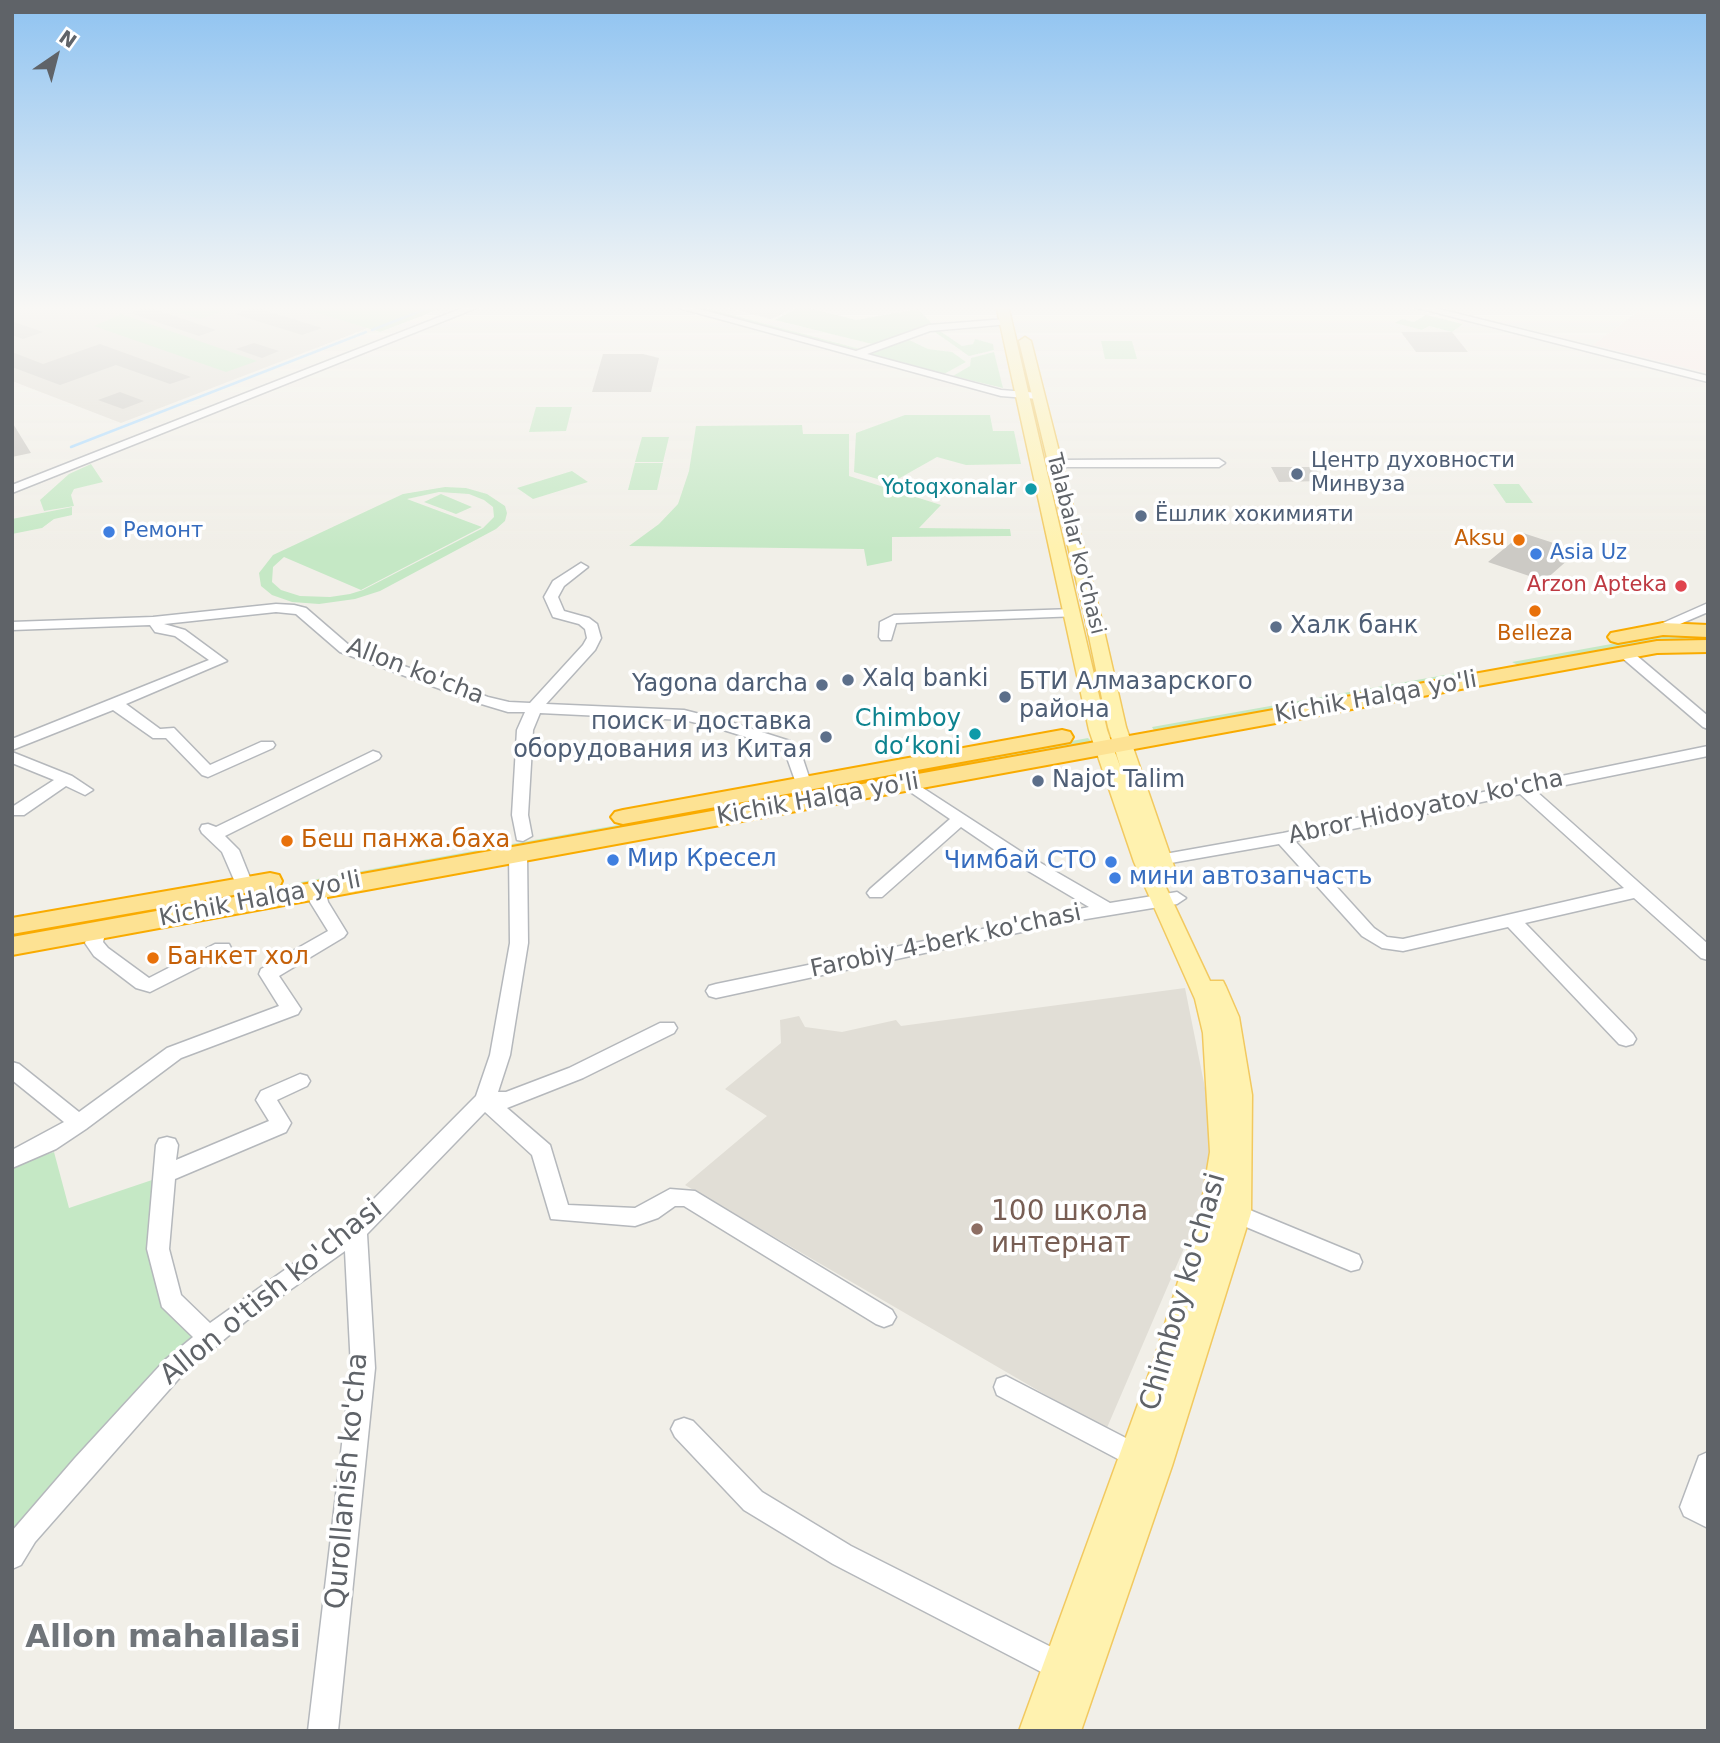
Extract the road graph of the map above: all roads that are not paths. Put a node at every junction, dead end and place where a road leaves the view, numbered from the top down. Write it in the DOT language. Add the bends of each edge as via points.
graph roads {
  1 [pos="273,386"];
  2 [pos="976,386"];
  3 [pos="1028,386"];
  4 [pos="1029,386"];
  5 [pos="1031,396"];
  6 [pos="1219,463"];
  7 [pos="1056,464"];
  8 [pos="47,475"];
  9 [pos="12,482"];
  10 [pos="12,489"];
  11 [pos="1063,528"];
  12 [pos="582,566"];
  13 [pos="1708,607"];
  14 [pos="1074,613"];
  15 [pos="1092,613"];
  16 [pos="153,621"];
  17 [pos="12,626"];
  18 [pos="1654,630"];
  19 [pos="1708,631"];
  20 [pos="886,637"];
  21 [pos="1708,646"];
  22 [pos="1625,653"];
  23 [pos="1500,667"];
  24 [pos="115,704"];
  25 [pos="535,708"];
  26 [pos="1708,724"];
  27 [pos="1110,737"];
  28 [pos="12,745"];
  29 [pos="267,745"];
  30 [pos="1708,751"];
  31 [pos="12,757"];
  32 [pos="373,757"];
  33 [pos="66,779"];
  34 [pos="803,783"];
  35 [pos="909,784"];
  36 [pos="1523,788"];
  37 [pos="85,790"];
  38 [pos="726,807"];
  39 [pos="18,811"];
  40 [pos="960,819"];
  41 [pos="1283,838"];
  42 [pos="520,844"];
  43 [pos="1152,862"];
  44 [pos="244,885"];
  45 [pos="316,889"];
  46 [pos="1638,891"];
  47 [pos="876,893"];
  48 [pos="1169,899"];
  49 [pos="1106,909"];
  50 [pos="1513,921"];
  51 [pos="12,926"];
  52 [pos="97,930"];
  53 [pos="12,946"];
  54 [pos="222,948"];
  55 [pos="1708,954"];
  56 [pos="716,991"];
  57 [pos="667,1028"];
  58 [pos="1626,1039"];
  59 [pos="12,1069"];
  60 [pos="300,1081"];
  61 [pos="485,1100"];
  62 [pos="79,1123"];
  63 [pos="167,1145"];
  64 [pos="12,1160"];
  65 [pos="165,1174"];
  66 [pos="1226,1210"];
  67 [pos="356,1231"];
  68 [pos="1352,1262"];
  69 [pos="884,1317"];
  70 [pos="209,1338"];
  71 [pos="1006,1387"];
  72 [pos="684,1429"];
  73 [pos="1146,1461"];
  74 [pos="1708,1464"];
  75 [pos="1708,1516"];
  76 [pos="12,1556"];
  77 [pos="1059,1666"];
  78 [pos="323,1731"];
  79 [pos="1036,1731"];
  80 [pos="1063,1731"];
  1 -- 8 [label="street"];
  2 -- 5 [label="street"];
  3 -- 5 [label="main road, Talabalar ko'chasi"];
  4 -- 5 [label="main road, Talabalar ko'chasi"];
  5 -- 7 [label="main road, Talabalar ko'chasi"];
  5 -- 11 [label="main road, Talabalar ko'chasi"];
  6 -- 7 [label="street"];
  7 -- 11 [label="main road, Talabalar ko'chasi"];
  8 -- 9 [label="street"];
  8 -- 10 [label="street"];
  11 -- 14 [label="main road, Talabalar ko'chasi"];
  11 -- 15 [label="main road, Talabalar ko'chasi"];
  12 -- 25 [label="street" via="558,584 551,597 558,614 584,621 592,627 594,638"];
  13 -- 18 [label="street"];
  14 -- 15 [label="main road"];
  14 -- 20 [label="street" via="894,619 887,622"];
  14 -- 27 [label="main road, Talabalar ko'chasi"];
  15 -- 27 [label="main road, Talabalar ko'chasi"];
  16 -- 17 [label="street"];
  16 -- 24 [label="street" via="160,629 180,633 220,661"];
  16 -- 25 [label="street, Allon ko'cha" via="276,608 301,611 345,649 483,700"];
  18 -- 19 [label="highway, Kichik Halqa yo'li"];
  18 -- 23 [label="highway, Kichik Halqa yo'li"];
  21 -- 22 [label="highway, Kichik Halqa yo'li"];
  22 -- 23 [label="highway, Kichik Halqa yo'li"];
  22 -- 26 [label="street"];
  23 -- 27 [label="highway, Kichik Halqa yo'li"];
  24 -- 28 [label="street"];
  24 -- 29 [label="street" via="159,735 168,731 208,772"];
  25 -- 34 [label="street, Allon ko'cha" via="684,715 722,724 784,744 793,753"];
  25 -- 42 [label="street, Allon o'tish ko'chasi" via="525,730"];
  27 -- 34 [label="highway, Kichik Halqa yo'li"];
  27 -- 35 [label="highway, Kichik Halqa yo'li"];
  27 -- 43 [label="main road, Chimboy ko'chasi"];
  30 -- 36 [label="street, Abror Hidoyatov ko'cha"];
  31 -- 33 [label="street"];
  32 -- 44 [label="street" via="210,832 230,850"];
  33 -- 37 [label="street"];
  33 -- 39 [label="street"];
  34 -- 38 [label="highway, Kichik Halqa yo'li"];
  35 -- 38 [label="highway, Kichik Halqa yo'li"];
  35 -- 40 [label="street"];
  36 -- 41 [label="street, Abror Hidoyatov ko'cha"];
  36 -- 46 [label="street"];
  38 -- 42 [label="highway, Kichik Halqa yo'li"];
  40 -- 47 [label="street"];
  40 -- 49 [label="street"];
  41 -- 43 [label="street, Abror Hidoyatov ko'cha"];
  41 -- 50 [label="street" via="1382,942 1403,945"];
  42 -- 44 [label="highway, Kichik Halqa yo'li"];
  42 -- 45 [label="highway, Kichik Halqa yo'li"];
  42 -- 61 [label="street, Allon o'tish ko'chasi" via="519,943 500,1055"];
  43 -- 48 [label="main road, Chimboy ko'chasi"];
  44 -- 51 [label="highway, Kichik Halqa yo'li"];
  45 -- 52 [label="highway, Kichik Halqa yo'li"];
  45 -- 62 [label="street" via="338,933 268,974 291,1009 174,1053"];
  46 -- 50 [label="street"];
  46 -- 55 [label="street"];
  48 -- 49 [label="street, Farobiy 4-berk ko'chasi"];
  48 -- 66 [label="main road, Chimboy ko'chasi" via="1215,1033"];
  49 -- 56 [label="street, Farobiy 4-berk ko'chasi"];
  50 -- 58 [label="street"];
  52 -- 53 [label="highway, Kichik Halqa yo'li"];
  52 -- 54 [label="street" via="94,943 101,952 150,985"];
  57 -- 61 [label="street" via="508,1100"];
  59 -- 62 [label="street"];
  60 -- 65 [label="street" via="266,1100 279,1126"];
  61 -- 67 [label="street, Allon o'tish ko'chasi"];
  61 -- 69 [label="street" via="542,1151 559,1213 635,1216 670,1198 687,1197"];
  62 -- 64 [label="street"];
  63 -- 65 [label="street"];
  65 -- 70 [label="street" via="158,1249 170,1300"];
  66 -- 68 [label="street"];
  66 -- 73 [label="main road, Chimboy ko'chasi" via="1169,1360"];
  67 -- 70 [label="street, Allon o'tish ko'chasi"];
  67 -- 78 [label="street, Qurollanish ko'cha" via="363,1368"];
  70 -- 76 [label="street, Allon o'tish ko'chasi" via="174,1367 84,1466"];
  71 -- 73 [label="street"];
  72 -- 77 [label="street" via="752,1502 842,1555"];
  73 -- 77 [label="main road, Chimboy ko'chasi"];
  73 -- 80 [label="main road, Chimboy ko'chasi"];
  74 -- 75 [label="street" via="1693,1507"];
  77 -- 79 [label="main road, Chimboy ko'chasi"];
}
